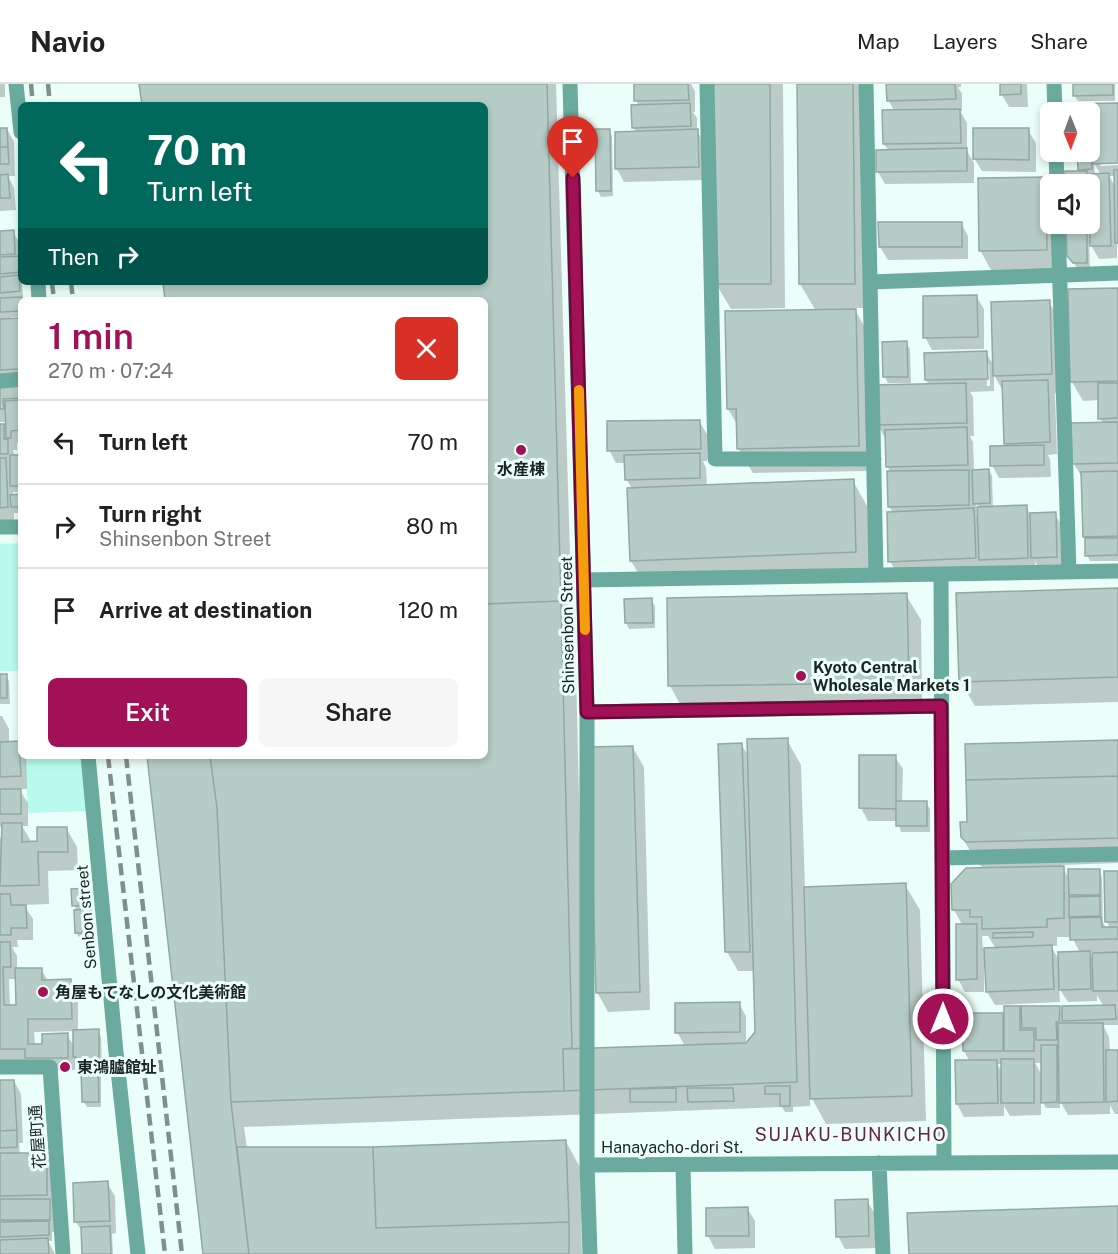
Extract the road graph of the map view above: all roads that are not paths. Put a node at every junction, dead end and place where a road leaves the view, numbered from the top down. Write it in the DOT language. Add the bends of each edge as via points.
graph roads {
  1 [pos="15,84"];
  2 [pos="570,84"];
  3 [pos="707,84"];
  4 [pos="866,84"];
  5 [pos="1054,84"];
  6 [pos="1055,102"];
  7 [pos="18,108"];
  8 [pos="1058,234"];
  9 [pos="1118,273"];
  10 [pos="1059,275"];
  11 [pos="870,282"];
  12 [pos="18,379"];
  13 [pos="0,381"];
  14 [pos="874,459"];
  15 [pos="0,527"];
  16 [pos="18,527"];
  17 [pos="1118,571"];
  18 [pos="1069,572"];
  19 [pos="876,575"];
  20 [pos="941,575"];
  21 [pos="584,580"];
  22 [pos="941,706"];
  23 [pos="587,712"];
  24 [pos="88,759"];
  25 [pos="1118,854"];
  26 [pos="942,858"];
  27 [pos="0,1067"];
  28 [pos="1118,1162"];
  29 [pos="879,1163"];
  30 [pos="944,1163"];
  31 [pos="587,1165"];
  32 [pos="683,1165"];
  33 [pos="63,1254"];
  34 [pos="138,1254"];
  35 [pos="590,1254"];
  36 [pos="685,1254"];
  37 [pos="883,1254"];
  1 -- 7 [label="street"];
  2 -- 21 [label="street, Shinsenbon Street"];
  3 -- 14 [label="street" via="715,459"];
  4 -- 11 [label="street"];
  5 -- 6 [label="street"];
  8 -- 10 [label="street"];
  9 -- 10 [label="street"];
  10 -- 11 [label="street"];
  10 -- 18 [label="street"];
  11 -- 14 [label="street"];
  12 -- 13 [label="street"];
  14 -- 19 [label="street"];
  15 -- 16 [label="street"];
  17 -- 18 [label="street"];
  18 -- 20 [label="street"];
  19 -- 20 [label="street"];
  19 -- 21 [label="street"];
  20 -- 22 [label="street"];
  21 -- 23 [label="street, Shinsenbon Street"];
  22 -- 23 [label="street"];
  22 -- 26 [label="street"];
  23 -- 31 [label="street, Shinsenbon Street"];
  24 -- 34 [label="street, Senbon street"];
  25 -- 26 [label="street"];
  26 -- 30 [label="street"];
  27 -- 33 [label="street, 花屋町通" via="50,1067"];
  28 -- 30 [label="street, Hanayacho-dori St."];
  29 -- 30 [label="street, Hanayacho-dori St."];
  29 -- 32 [label="street, Hanayacho-dori St."];
  29 -- 37 [label="street"];
  31 -- 32 [label="street, Hanayacho-dori St."];
  31 -- 35 [label="street"];
  32 -- 36 [label="street"];
}
